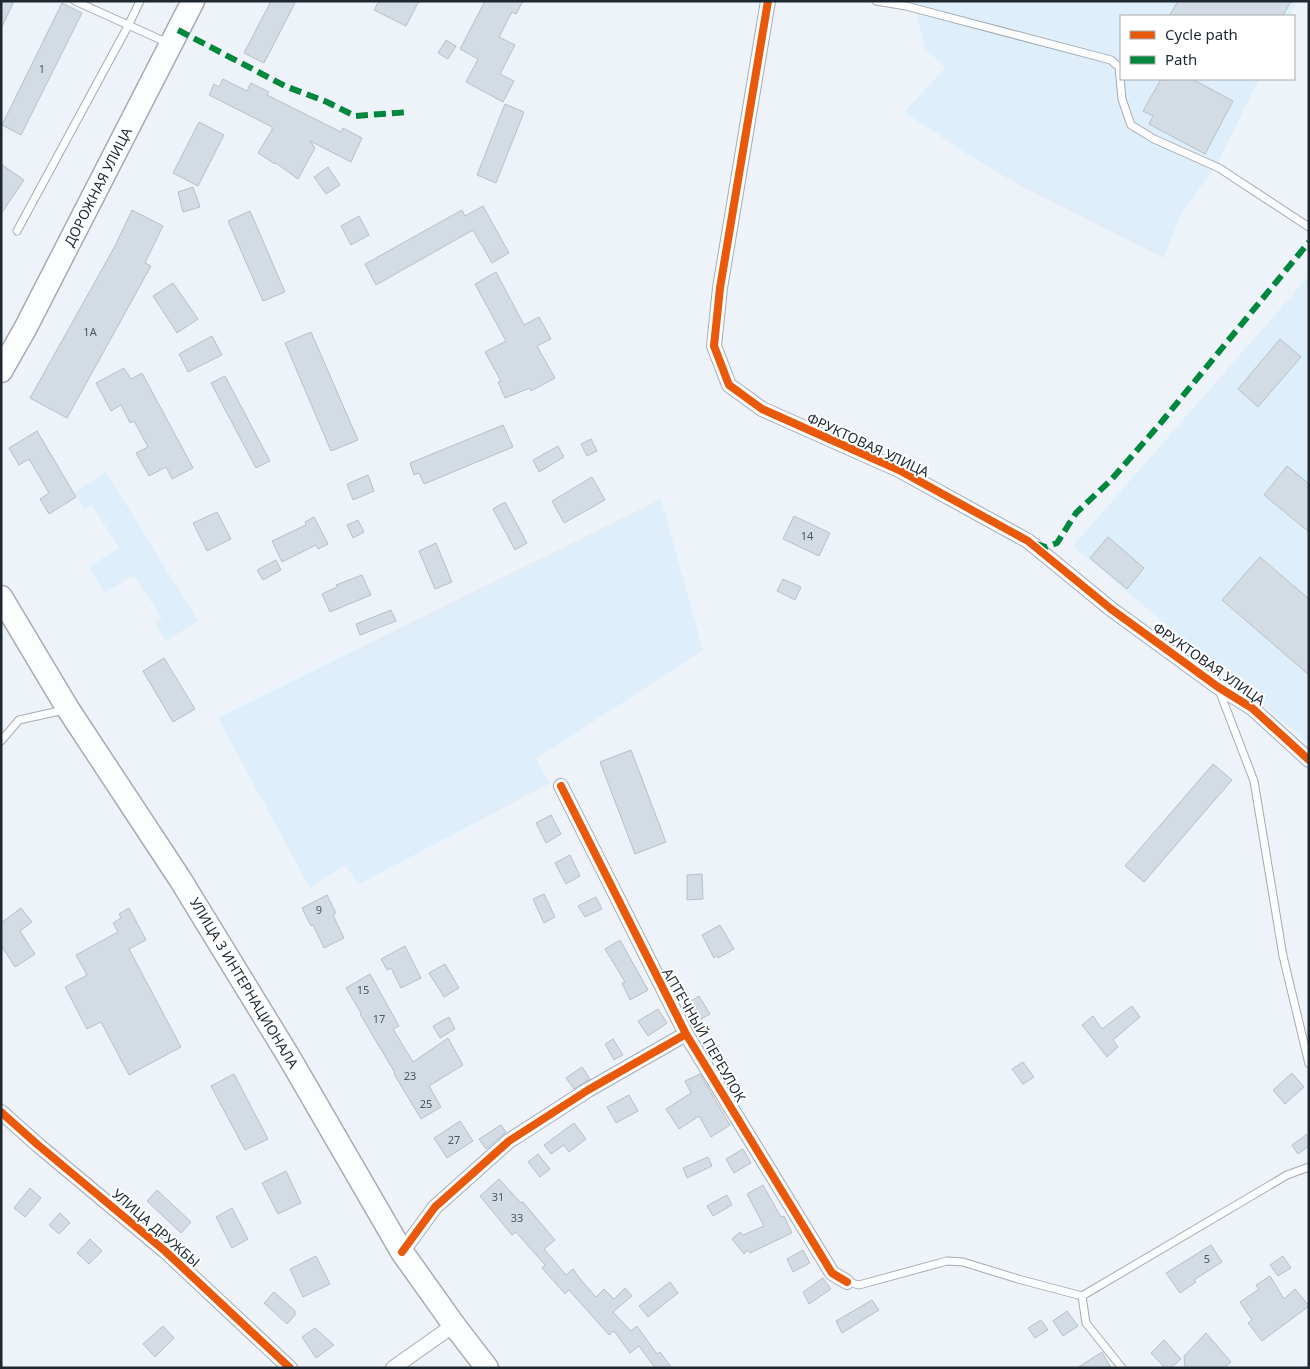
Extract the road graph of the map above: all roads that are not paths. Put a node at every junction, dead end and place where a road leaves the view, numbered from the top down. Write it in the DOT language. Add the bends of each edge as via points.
graph roads {
  1 [pos="75,1"];
  2 [pos="140,1"];
  3 [pos="193,1"];
  4 [pos="768,1"];
  5 [pos="876,1"];
  6 [pos="128,26"];
  7 [pos="172,44"];
  8 [pos="1120,78"];
  9 [pos="1120,80"];
  10 [pos="1309,227"];
  11 [pos="17,231"];
  12 [pos="1,371"];
  13 [pos="1,597"];
  14 [pos="1218,687"];
  15 [pos="68,709"];
  16 [pos="1,742"];
  17 [pos="1309,760"];
  18 [pos="561,786"];
  19 [pos="686,1034"];
  20 [pos="1309,1064"];
  21 [pos="1,1112"];
  22 [pos="1309,1168"];
  23 [pos="402,1252"];
  24 [pos="847,1282"];
  25 [pos="1082,1296"];
  26 [pos="454,1325"];
  27 [pos="290,1368"];
  28 [pos="393,1368"];
  29 [pos="487,1368"];
  30 [pos="1122,1368"];
  1 -- 6 [label="lane"];
  2 -- 6 [label="lane"];
  3 -- 7 [label="main road, ДОРОЖНАЯ УЛИЦА"];
  4 -- 14 [label="street, ФРУКТОВАЯ УЛИЦА" via="720,288 714,346 729,385 762,409 899,470 1028,541 1111,609"];
  5 -- 8 [label="lane" via="1112,60 1119,67"];
  6 -- 7 [label="lane"];
  6 -- 11 [label="lane"];
  7 -- 12 [label="main road, ДОРОЖНАЯ УЛИЦА"];
  9 -- 10 [label="lane" via="1122,99 1132,125 1154,139 1219,168"];
  13 -- 15 [label="main road, УЛИЦА 3 ИНТЕРНАЦИОНАЛА"];
  14 -- 17 [label="street, ФРУКТОВАЯ УЛИЦА" via="1252,708"];
  14 -- 20 [label="lane" via="1254,781 1283,956"];
  15 -- 16 [label="lane" via="18,720"];
  15 -- 23 [label="main road, УЛИЦА 3 ИНТЕРНАЦИОНАЛА" via="180,879"];
  18 -- 19 [label="street, АПТЕЧНЫЙ ПЕРЕУЛОК"];
  19 -- 23 [label="street" via="588,1090 509,1141 435,1207"];
  19 -- 24 [label="street, АПТЕЧНЫЙ ПЕРЕУЛОК" via="832,1273"];
  21 -- 27 [label="street, УЛИЦА ДРУЖБЫ" via="165,1250"];
  22 -- 25 [label="lane" via="1287,1175"];
  23 -- 26 [label="main road, УЛИЦА 3 ИНТЕРНАЦИОНАЛА"];
  24 -- 25 [label="lane" via="859,1285 948,1261 963,1262"];
  25 -- 30 [label="lane" via="1086,1323"];
  26 -- 28 [label="street"];
  26 -- 29 [label="main road, УЛИЦА 3 ИНТЕРНАЦИОНАЛА"];
}
